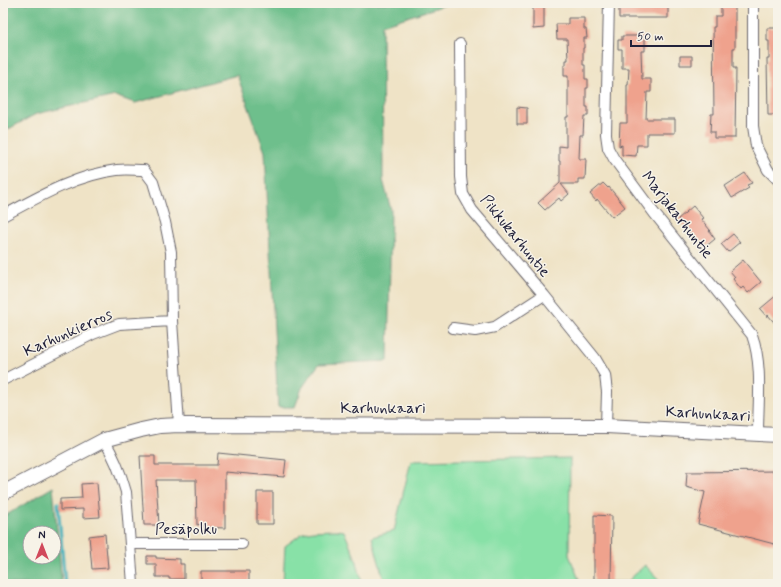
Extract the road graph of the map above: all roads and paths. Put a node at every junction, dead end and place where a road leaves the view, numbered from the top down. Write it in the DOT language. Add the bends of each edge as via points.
graph roads {
  1 [pos="609,3"];
  2 [pos="753,3"];
  3 [pos="460,44"];
  4 [pos="778,180"];
  5 [pos="3,216"];
  6 [pos="544,295"];
  7 [pos="172,321"];
  8 [pos="453,328"];
  9 [pos="3,380"];
  10 [pos="179,425"];
  11 [pos="606,426"];
  12 [pos="758,434"];
  13 [pos="778,435"];
  14 [pos="104,440"];
  15 [pos="3,493"];
  16 [pos="131,544"];
  17 [pos="242,544"];
  18 [pos="133,584"];
  1 -- 12 [label="street, Marjakarhuntie" via="606,134 608,148 654,213 752,335 759,365"];
  2 -- 4 [label="street" via="754,132 756,146 768,170"];
  3 -- 6 [label="street, Pikkukarhuntie" via="463,194 472,210"];
  5 -- 7 [label="street" via="51,191 84,178 117,170 144,170 154,182 165,222 170,252"];
  6 -- 8 [label="street" via="495,327 475,332"];
  6 -- 11 [label="street, Pikkukarhuntie" via="595,358 605,375"];
  7 -- 9 [label="street, Karhunkierros" via="119,324 93,334"];
  7 -- 10 [label="street"];
  10 -- 11 [label="street, Karhunkaari"];
  10 -- 14 [label="street, Karhunkaari" via="160,426"];
  11 -- 12 [label="street, Karhunkaari"];
  12 -- 13 [label="street, Karhunkaari"];
  14 -- 15 [label="street, Karhunkaari"];
  14 -- 16 [label="street" via="111,451 126,492"];
  16 -- 17 [label="street, Pesäpolku"];
  16 -- 18 [label="street"];
}
